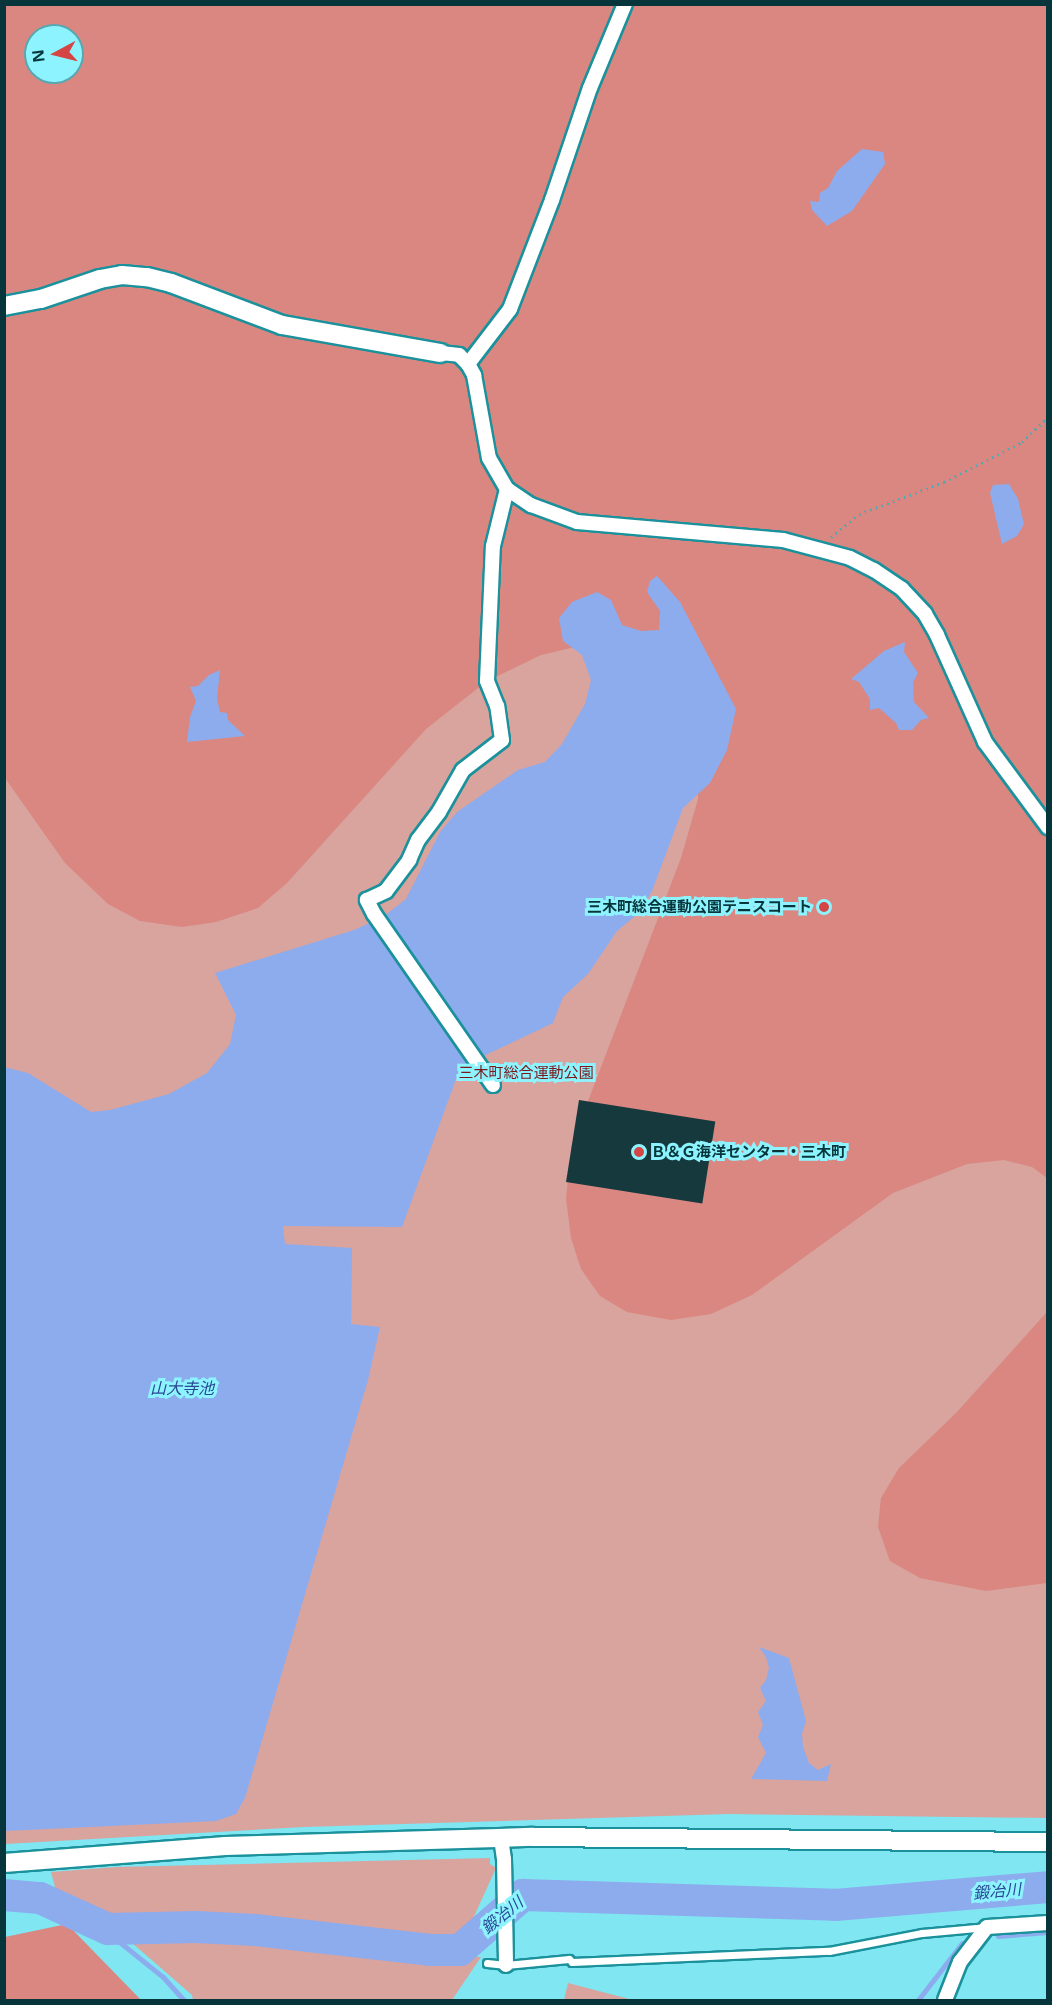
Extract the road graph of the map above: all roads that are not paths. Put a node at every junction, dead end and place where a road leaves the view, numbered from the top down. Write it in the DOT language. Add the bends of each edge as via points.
graph roads {
  1 [pos="625,4"];
  2 [pos="4,306"];
  3 [pos="441,353"];
  4 [pos="468,364"];
  5 [pos="507,489"];
  6 [pos="1047,828"];
  7 [pos="493,1085"];
  8 [pos="501,1838"];
  9 [pos="1047,1842"];
  10 [pos="4,1863"];
  11 [pos="1047,1923"];
  12 [pos="987,1927"];
  13 [pos="487,1963"];
  14 [pos="506,1965"];
  15 [pos="945,2001"];
  1 -- 4 [label="street" via="510,309"];
  2 -- 3 [label="street" via="41,299 100,279 122,275 147,277 282,325"];
  3 -- 4 [label="street" via="459,355"];
  4 -- 5 [label="street" via="474,375 489,458"];
  5 -- 6 [label="street" via="531,505 577,522 783,540 818,548 874,570 902,589 925,614 985,742"];
  5 -- 7 [label="street" via="493,546 487,681 497,706 502,740 463,770 409,860 386,891 368,900"];
  8 -- 9 [label="street"];
  8 -- 10 [label="street" via="235,1845"];
  8 -- 14 [label="street"];
  11 -- 12 [label="street"];
  12 -- 14 [label="lane" via="922,1933 828,1951 572,1962 569,1959"];
  12 -- 15 [label="street" via="960,1962"];
  13 -- 14 [label="lane"];
}
